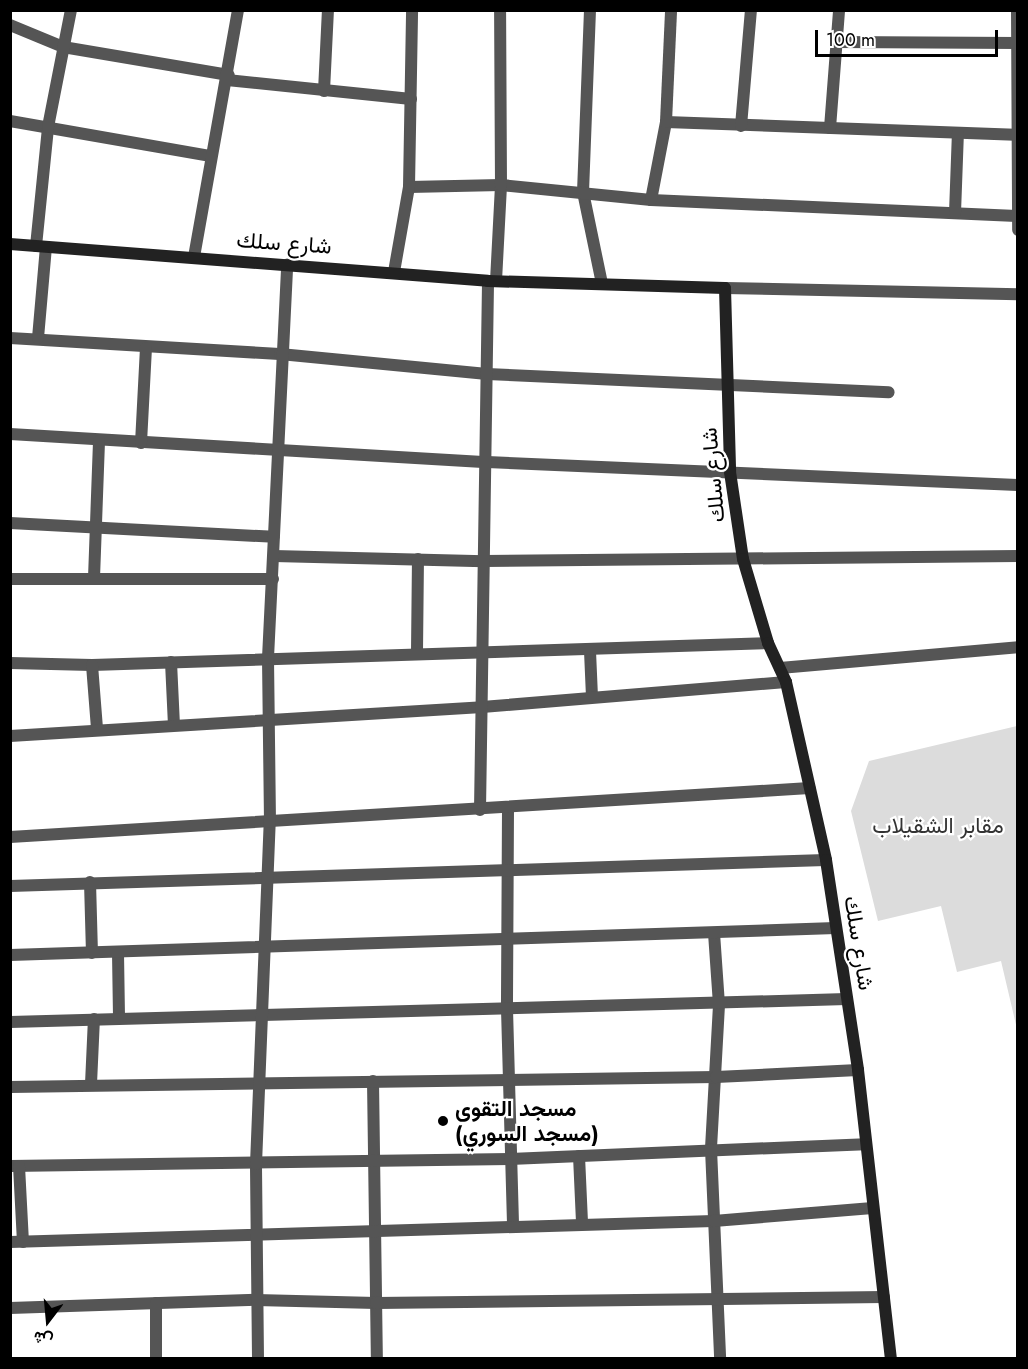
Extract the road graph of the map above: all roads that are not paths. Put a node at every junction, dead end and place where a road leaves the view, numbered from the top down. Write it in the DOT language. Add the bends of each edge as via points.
graph roads {
  1 [pos="71,10"];
  2 [pos="238,10"];
  3 [pos="328,10"];
  4 [pos="412,10"];
  5 [pos="500,10"];
  6 [pos="590,10"];
  7 [pos="671,10"];
  8 [pos="751,10"];
  9 [pos="839,10"];
  10 [pos="1017,10"];
  11 [pos="10,25"];
  12 [pos="837,42"];
  13 [pos="1017,43"];
  14 [pos="63,46"];
  15 [pos="228,78"];
  16 [pos="324,91"];
  17 [pos="411,99"];
  18 [pos="10,121"];
  19 [pos="666,122"];
  20 [pos="741,126"];
  21 [pos="48,127"];
  22 [pos="830,128"];
  23 [pos="958,133"];
  24 [pos="1015,135"];
  25 [pos="211,156"];
  26 [pos="501,185"];
  27 [pos="409,187"];
  28 [pos="583,192"];
  29 [pos="651,200"];
  30 [pos="955,213"];
  31 [pos="1017,216"];
  32 [pos="1017,230"];
  33 [pos="10,244"];
  34 [pos="41,246"];
  35 [pos="194,257"];
  36 [pos="287,264"];
  37 [pos="394,272"];
  38 [pos="492,281"];
  39 [pos="602,284"];
  40 [pos="725,288"];
  41 [pos="1017,294"];
  42 [pos="10,338"];
  43 [pos="38,338"];
  44 [pos="146,348"];
  45 [pos="280,354"];
  46 [pos="487,374"];
  47 [pos="729,386"];
  48 [pos="889,392"];
  49 [pos="10,434"];
  50 [pos="99,441"];
  51 [pos="141,443"];
  52 [pos="278,451"];
  53 [pos="487,462"];
  54 [pos="730,472"];
  55 [pos="1017,485"];
  56 [pos="10,523"];
  57 [pos="96,529"];
  58 [pos="274,537"];
  59 [pos="274,556"];
  60 [pos="1017,556"];
  61 [pos="418,559"];
  62 [pos="743,559"];
  63 [pos="484,561"];
  64 [pos="94,578"];
  65 [pos="10,579"];
  66 [pos="273,579"];
  67 [pos="768,643"];
  68 [pos="1017,647"];
  69 [pos="590,651"];
  70 [pos="417,652"];
  71 [pos="483,653"];
  72 [pos="268,658"];
  73 [pos="171,662"];
  74 [pos="10,663"];
  75 [pos="92,665"];
  76 [pos="780,668"];
  77 [pos="786,682"];
  78 [pos="592,696"];
  79 [pos="482,706"];
  80 [pos="269,718"];
  81 [pos="174,725"];
  82 [pos="97,729"];
  83 [pos="10,736"];
  84 [pos="810,788"];
  85 [pos="508,809"];
  86 [pos="480,810"];
  87 [pos="270,822"];
  88 [pos="10,837"];
  89 [pos="826,860"];
  90 [pos="509,872"];
  91 [pos="266,876"];
  92 [pos="90,882"];
  93 [pos="10,886"];
  94 [pos="836,928"];
  95 [pos="714,933"];
  96 [pos="507,940"];
  97 [pos="263,948"];
  98 [pos="92,953"];
  99 [pos="118,953"];
  100 [pos="10,955"];
  101 [pos="847,999"];
  102 [pos="718,1005"];
  103 [pos="507,1009"];
  104 [pos="260,1016"];
  105 [pos="119,1018"];
  106 [pos="94,1019"];
  107 [pos="10,1022"];
  108 [pos="858,1070"];
  109 [pos="716,1077"];
  110 [pos="509,1079"];
  111 [pos="373,1081"];
  112 [pos="260,1083"];
  113 [pos="91,1084"];
  114 [pos="10,1087"];
  115 [pos="866,1144"];
  116 [pos="711,1149"];
  117 [pos="579,1156"];
  118 [pos="510,1159"];
  119 [pos="374,1162"];
  120 [pos="256,1164"];
  121 [pos="15,1166"];
  122 [pos="872,1208"];
  123 [pos="714,1221"];
  124 [pos="582,1222"];
  125 [pos="513,1226"];
  126 [pos="375,1230"];
  127 [pos="257,1233"];
  128 [pos="17,1242"];
  129 [pos="884,1297"];
  130 [pos="718,1299"];
  131 [pos="256,1300"];
  132 [pos="156,1303"];
  133 [pos="376,1303"];
  134 [pos="10,1308"];
  135 [pos="156,1359"];
  136 [pos="258,1359"];
  137 [pos="377,1359"];
  138 [pos="720,1359"];
  139 [pos="891,1359"];
  1 -- 14 [label="street"];
  2 -- 15 [label="street"];
  3 -- 16 [label="street"];
  4 -- 17 [label="street"];
  5 -- 26 [label="street"];
  6 -- 28 [label="street"];
  7 -- 19 [label="street"];
  8 -- 20 [label="street"];
  9 -- 12 [label="street"];
  10 -- 13 [label="street"];
  11 -- 14 [label="street"];
  12 -- 13 [label="street"];
  12 -- 22 [label="street"];
  13 -- 24 [label="street"];
  14 -- 15 [label="street"];
  14 -- 21 [label="street"];
  15 -- 16 [label="street"];
  15 -- 25 [label="street"];
  16 -- 17 [label="street"];
  17 -- 27 [label="street"];
  18 -- 21 [label="street"];
  19 -- 20 [label="street"];
  19 -- 29 [label="street"];
  20 -- 22 [label="street"];
  21 -- 25 [label="street"];
  21 -- 34 [label="street"];
  22 -- 23 [label="street"];
  23 -- 24 [label="street"];
  23 -- 30 [label="street"];
  24 -- 31 [label="street"];
  25 -- 35 [label="street"];
  26 -- 27 [label="street"];
  26 -- 28 [label="street"];
  26 -- 38 [label="street"];
  27 -- 37 [label="street"];
  28 -- 29 [label="street"];
  28 -- 39 [label="street"];
  29 -- 30 [label="street"];
  30 -- 31 [label="street"];
  31 -- 32 [label="street"];
  33 -- 34 [label="street, شارع سلك"];
  34 -- 35 [label="street, شارع سلك"];
  34 -- 43 [label="street"];
  35 -- 36 [label="street, شارع سلك"];
  36 -- 37 [label="street, شارع سلك"];
  36 -- 45 [label="street"];
  37 -- 38 [label="street, شارع سلك"];
  38 -- 39 [label="street, شارع سلك"];
  38 -- 46 [label="street"];
  39 -- 40 [label="street, شارع سلك"];
  40 -- 41 [label="street"];
  40 -- 47 [label="street, شارع سلك"];
  42 -- 43 [label="street"];
  43 -- 44 [label="street"];
  44 -- 45 [label="street"];
  44 -- 51 [label="street"];
  45 -- 46 [label="street"];
  45 -- 52 [label="street"];
  46 -- 47 [label="street"];
  46 -- 53 [label="street"];
  47 -- 48 [label="street"];
  47 -- 54 [label="street, شارع سلك"];
  49 -- 50 [label="street"];
  50 -- 51 [label="street"];
  50 -- 57 [label="street"];
  51 -- 52 [label="street"];
  52 -- 53 [label="street"];
  52 -- 58 [label="street"];
  53 -- 54 [label="street"];
  53 -- 63 [label="street"];
  54 -- 55 [label="street"];
  54 -- 62 [label="street, شارع سلك"];
  56 -- 57 [label="street"];
  57 -- 58 [label="street"];
  57 -- 64 [label="street"];
  58 -- 59 [label="street"];
  59 -- 61 [label="street"];
  59 -- 66 [label="street"];
  60 -- 62 [label="street"];
  61 -- 63 [label="street"];
  61 -- 70 [label="street"];
  62 -- 63 [label="street"];
  62 -- 67 [label="street, شارع سلك"];
  63 -- 71 [label="street"];
  64 -- 65 [label="street"];
  64 -- 66 [label="street"];
  66 -- 72 [label="street"];
  67 -- 69 [label="street"];
  67 -- 76 [label="street, شارع سلك"];
  68 -- 76 [label="street"];
  69 -- 71 [label="street"];
  69 -- 78 [label="street"];
  70 -- 71 [label="street"];
  70 -- 72 [label="street"];
  71 -- 79 [label="street"];
  72 -- 73 [label="street"];
  72 -- 80 [label="street"];
  73 -- 75 [label="street"];
  73 -- 81 [label="street"];
  74 -- 75 [label="street"];
  75 -- 82 [label="street"];
  76 -- 77 [label="street, شارع سلك"];
  77 -- 78 [label="street"];
  77 -- 84 [label="street, شارع سلك"];
  78 -- 79 [label="street"];
  79 -- 80 [label="street"];
  79 -- 86 [label="street"];
  80 -- 81 [label="street"];
  80 -- 87 [label="street"];
  81 -- 82 [label="street"];
  82 -- 83 [label="street"];
  84 -- 85 [label="street"];
  84 -- 89 [label="street, شارع سلك"];
  85 -- 86 [label="street"];
  85 -- 90 [label="street"];
  86 -- 87 [label="street"];
  87 -- 88 [label="street"];
  87 -- 91 [label="street"];
  89 -- 90 [label="street"];
  89 -- 94 [label="street, شارع سلك"];
  90 -- 91 [label="street"];
  90 -- 96 [label="street"];
  91 -- 92 [label="street"];
  91 -- 97 [label="street"];
  92 -- 93 [label="street"];
  92 -- 98 [label="street"];
  94 -- 95 [label="street"];
  94 -- 101 [label="street, شارع سلك"];
  95 -- 96 [label="street"];
  95 -- 102 [label="street"];
  96 -- 97 [label="street"];
  96 -- 103 [label="street"];
  97 -- 99 [label="street"];
  97 -- 104 [label="street"];
  98 -- 99 [label="street"];
  98 -- 100 [label="street"];
  99 -- 105 [label="street"];
  101 -- 102 [label="street"];
  101 -- 108 [label="street, شارع سلك"];
  102 -- 103 [label="street"];
  102 -- 109 [label="street"];
  103 -- 104 [label="street"];
  103 -- 110 [label="street"];
  104 -- 105 [label="street"];
  104 -- 112 [label="street"];
  105 -- 106 [label="street"];
  106 -- 107 [label="street"];
  106 -- 113 [label="street"];
  108 -- 109 [label="street"];
  108 -- 115 [label="street, شارع سلك"];
  109 -- 110 [label="street"];
  109 -- 116 [label="street"];
  110 -- 111 [label="street"];
  110 -- 118 [label="street"];
  111 -- 112 [label="street"];
  111 -- 119 [label="street"];
  112 -- 113 [label="street"];
  112 -- 120 [label="street"];
  113 -- 114 [label="street"];
  115 -- 116 [label="street"];
  115 -- 122 [label="street, شارع سلك"];
  116 -- 117 [label="street"];
  116 -- 123 [label="street"];
  117 -- 118 [label="street"];
  117 -- 124 [label="street"];
  118 -- 119 [label="street"];
  118 -- 125 [label="street"];
  119 -- 120 [label="street"];
  119 -- 126 [label="street"];
  120 -- 121 [label="street"];
  120 -- 127 [label="street"];
  121 -- 128 [label="street"];
  122 -- 123 [label="street"];
  122 -- 129 [label="street, شارع سلك"];
  123 -- 124 [label="street"];
  123 -- 130 [label="street"];
  124 -- 125 [label="street"];
  125 -- 126 [label="street"];
  126 -- 127 [label="street"];
  126 -- 133 [label="street"];
  127 -- 128 [label="street"];
  127 -- 131 [label="street"];
  129 -- 130 [label="street"];
  129 -- 139 [label="street, شارع سلك"];
  130 -- 133 [label="street"];
  130 -- 138 [label="street"];
  131 -- 132 [label="street"];
  131 -- 133 [label="street"];
  131 -- 136 [label="street"];
  132 -- 134 [label="street"];
  132 -- 135 [label="street"];
  133 -- 137 [label="street"];
}
